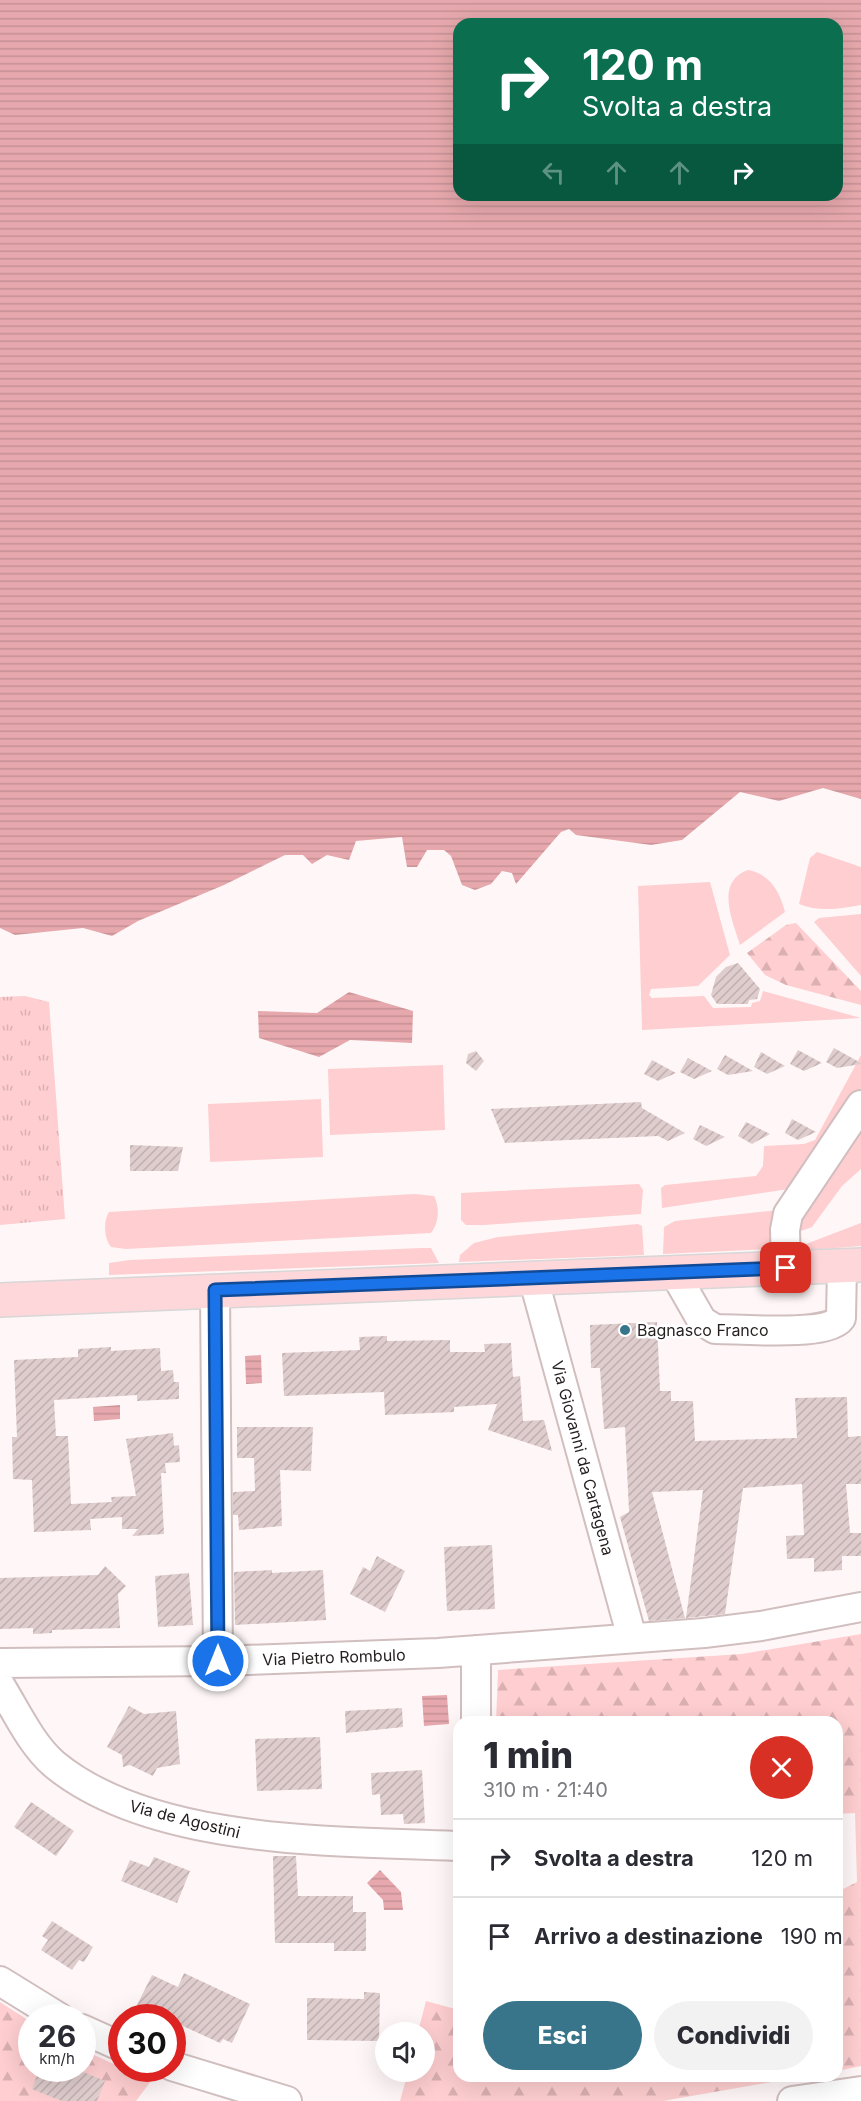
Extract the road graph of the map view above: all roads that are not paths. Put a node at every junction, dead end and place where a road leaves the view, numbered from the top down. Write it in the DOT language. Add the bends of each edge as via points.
graph roads {
  1 [pos="861,1105"];
  2 [pos="852,1266"];
  3 [pos="786,1268"];
  4 [pos="674,1272"];
  5 [pos="533,1277"];
  6 [pos="215,1290"];
  7 [pos="0,1300"];
  8 [pos="861,1607"];
  9 [pos="632,1638"];
  10 [pos="476,1650"];
  11 [pos="218,1661"];
  12 [pos="0,1663"];
  13 [pos="0,1685"];
  14 [pos="476,1716"];
  15 [pos="453,1846"];
  16 [pos="0,1981"];
  17 [pos="37,2004"];
  18 [pos="186,2070"];
  19 [pos="861,2091"];
  20 [pos="287,2101"];
  21 [pos="792,2101"];
  1 -- 3 [label="street" via="788,1214"];
  2 -- 3 [label="main road"];
  2 -- 4 [label="street" via="841,1318 833,1326 812,1329 715,1329 702,1321"];
  3 -- 4 [label="main road"];
  4 -- 5 [label="main road"];
  5 -- 6 [label="main road"];
  5 -- 9 [label="street, Via Giovanni da Cartagena"];
  6 -- 7 [label="main road"];
  6 -- 11 [label="street"];
  8 -- 9 [label="street, Via Pietro Rombulo" via="762,1626"];
  9 -- 10 [label="street, Via Pietro Rombulo"];
  10 -- 11 [label="street, Via Pietro Rombulo"];
  10 -- 14 [label="street"];
  11 -- 12 [label="street, Via Pietro Rombulo"];
  13 -- 15 [label="street, Via de Agostini" via="52,1762 82,1784 152,1814 250,1834"];
  16 -- 17 [label="street"];
  18 -- 20 [label="street"];
  19 -- 21 [label="street"];
}
